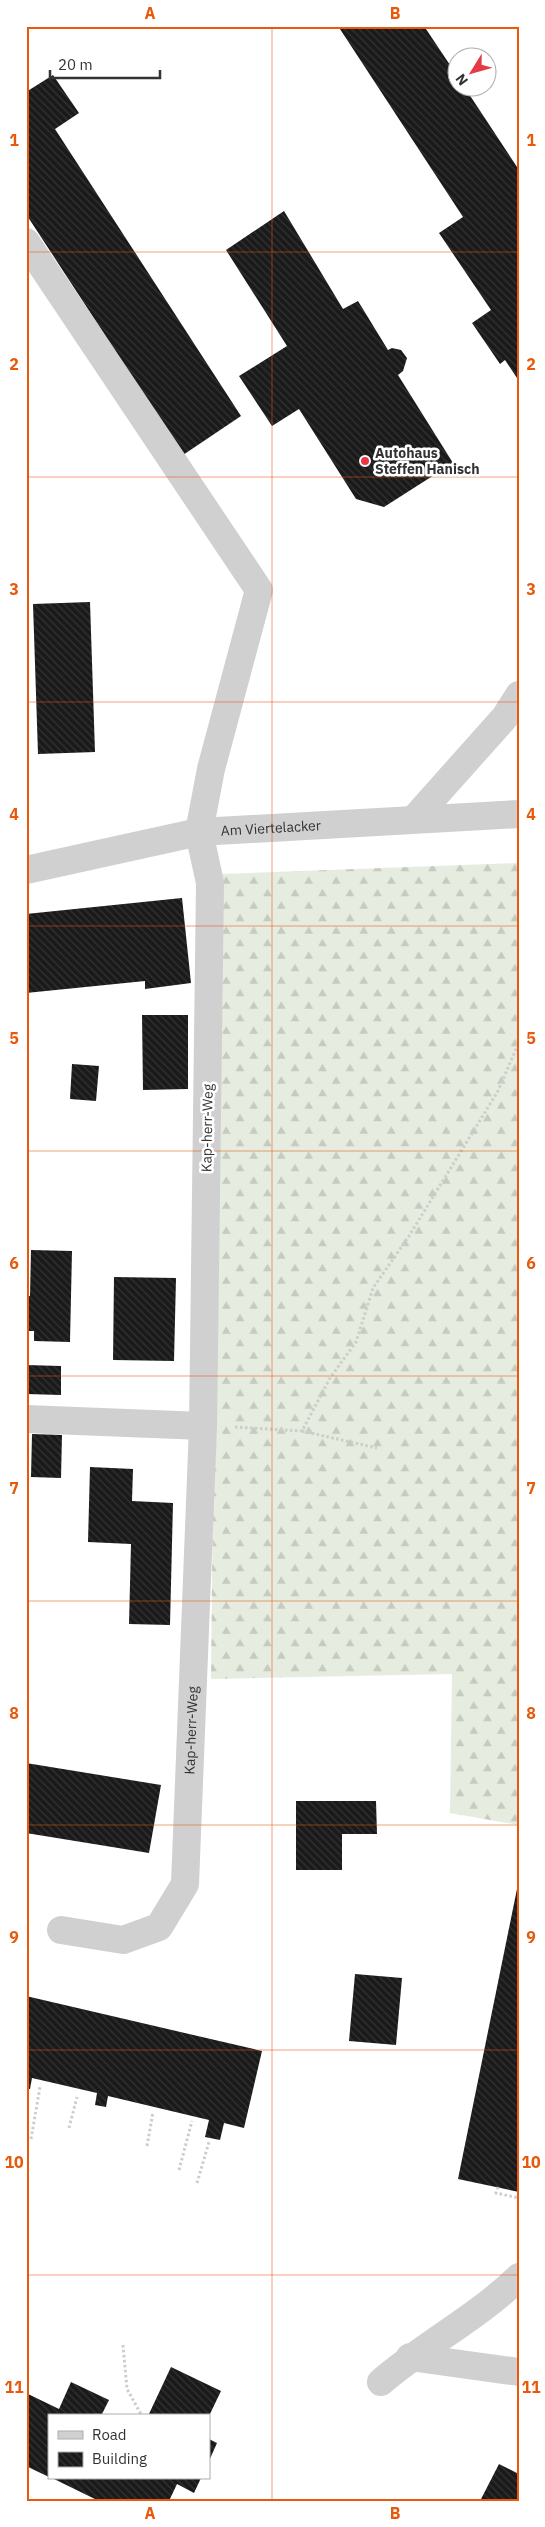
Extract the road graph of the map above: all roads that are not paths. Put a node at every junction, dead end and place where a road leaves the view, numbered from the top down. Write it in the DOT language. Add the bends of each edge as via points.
graph roads {
  1 [pos="26,242"];
  2 [pos="519,695"];
  3 [pos="519,814"];
  4 [pos="414,818"];
  5 [pos="200,832"];
  6 [pos="26,870"];
  7 [pos="26,1419"];
  8 [pos="203,1426"];
  9 [pos="61,1930"];
  10 [pos="519,2277"];
  11 [pos="410,2357"];
  12 [pos="519,2372"];
  13 [pos="381,2382"];
  1 -- 5 [label="street" via="259,590 211,769"];
  2 -- 4 [label="street" via="505,717"];
  3 -- 4 [label="street, Am Viertelacker"];
  4 -- 5 [label="street, Am Viertelacker"];
  5 -- 6 [label="street, Am Viertelacker"];
  5 -- 8 [label="street, Kap-herr-Weg" via="210,883"];
  7 -- 8 [label="street"];
  8 -- 9 [label="street, Kap-herr-Weg" via="184,1884 159,1927 123,1940"];
  10 -- 11 [label="street" via="495,2301"];
  11 -- 12 [label="street"];
  11 -- 13 [label="street"];
}
